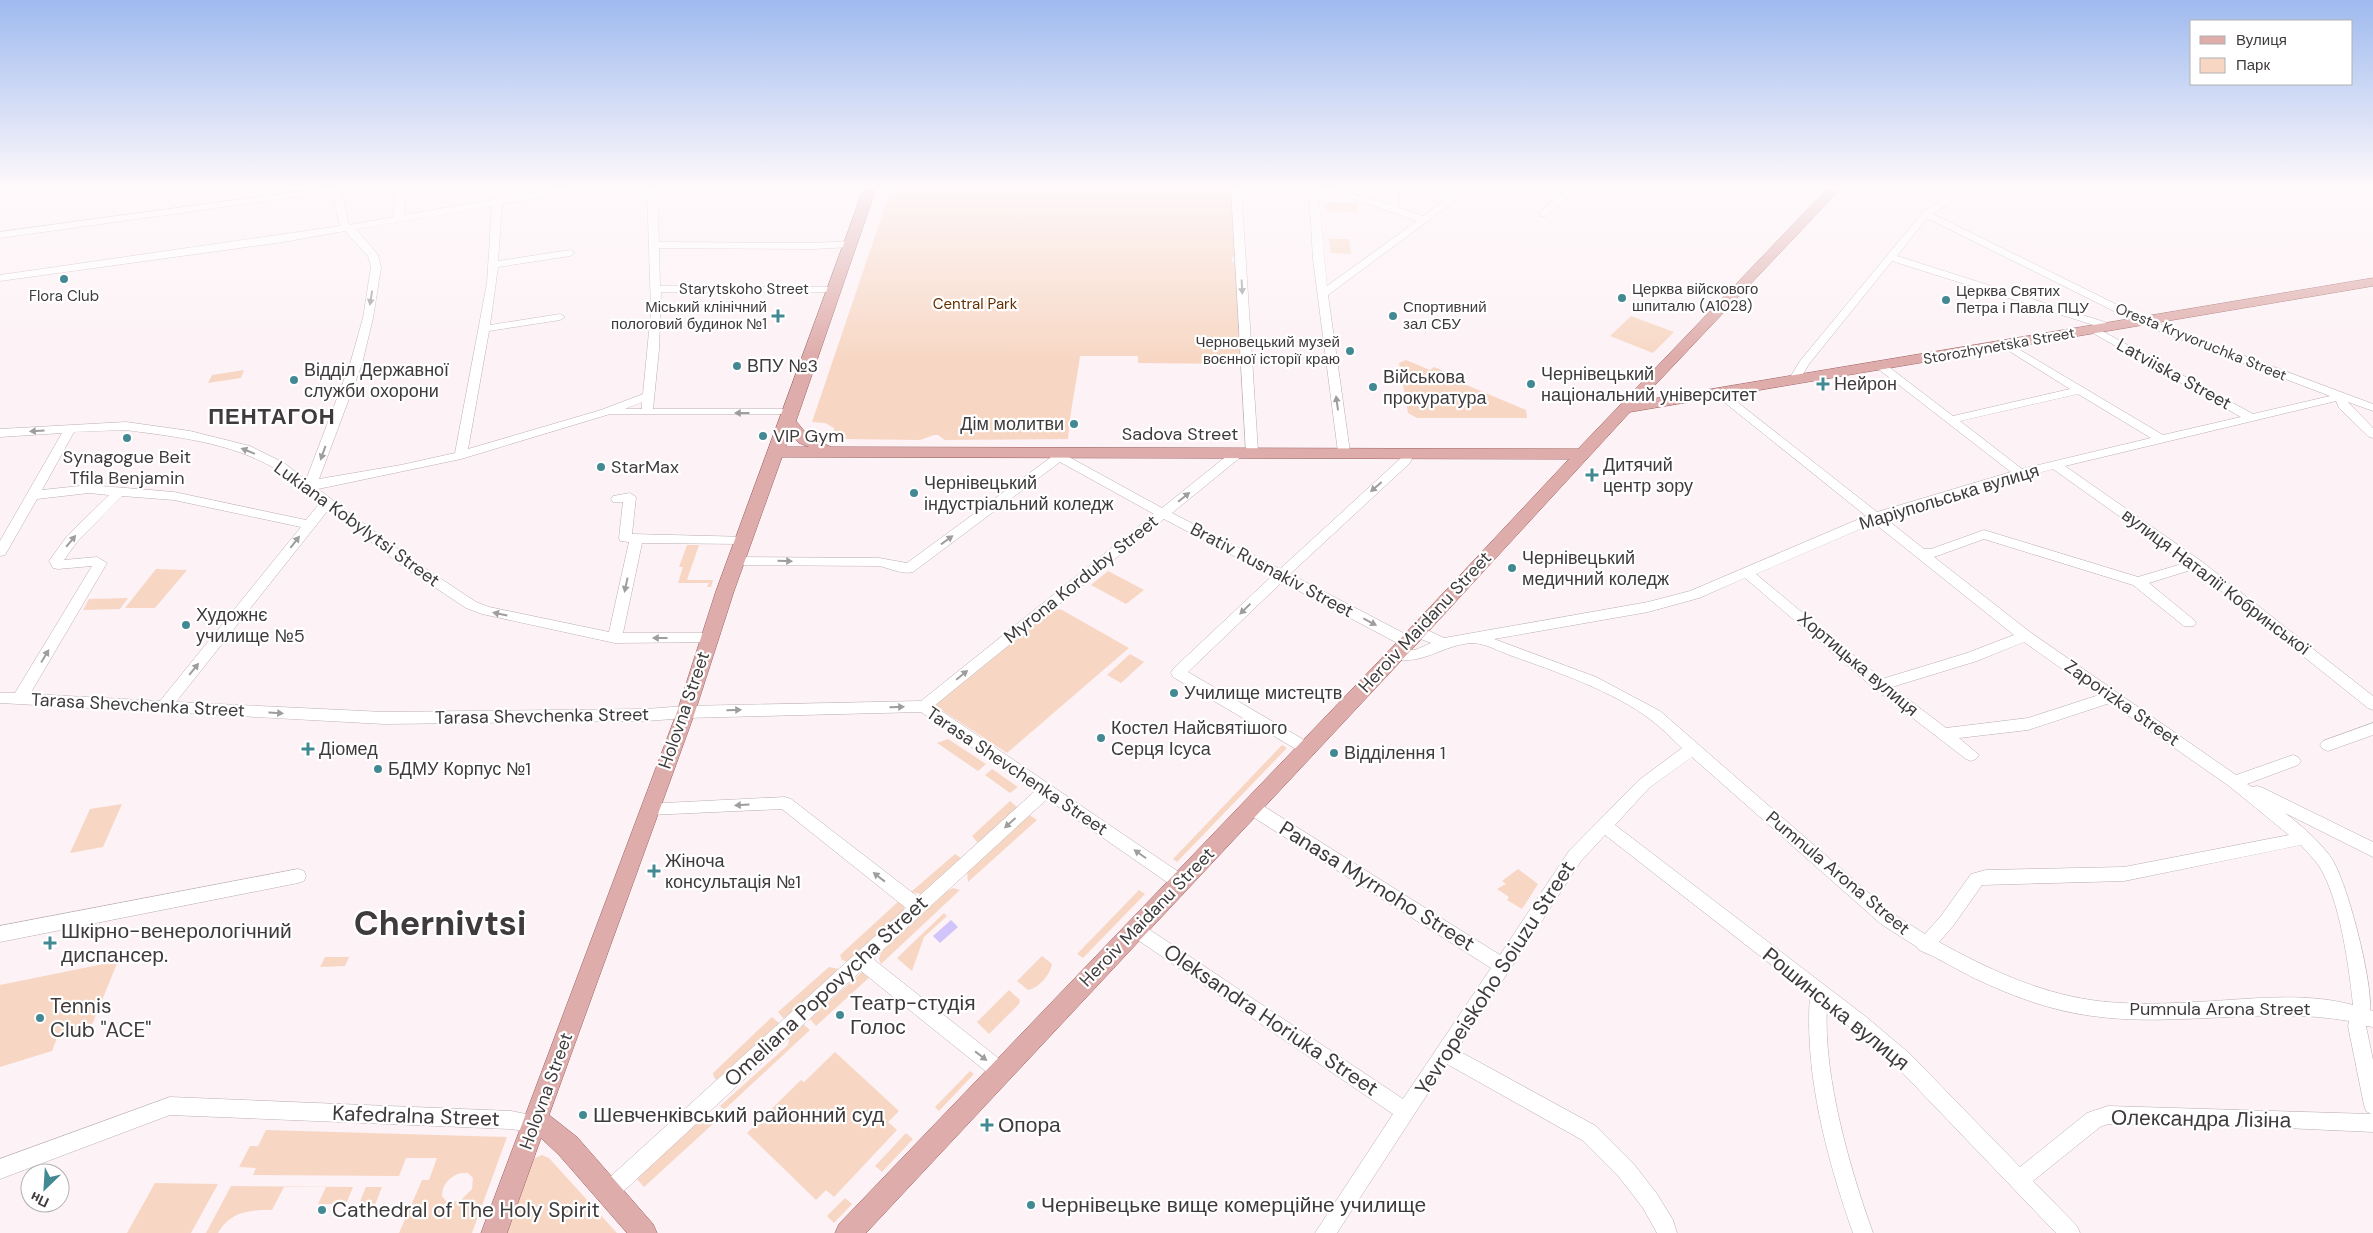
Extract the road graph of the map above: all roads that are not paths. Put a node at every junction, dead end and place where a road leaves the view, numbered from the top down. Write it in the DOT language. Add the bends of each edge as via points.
graph roads {
  1 [pos="251,244"];
  2 [pos="363,244"];
  3 [pos="495,244"];
  4 [pos="851,244"];
  5 [pos="1238,244"];
  6 [pos="1317,244"];
  7 [pos="1392,244"];
  8 [pos="1782,244"];
  9 [pos="1903,244"];
  10 [pos="1986,244"];
  11 [pos="654,245"];
  12 [pos="570,253"];
  13 [pos="1892,258"];
  14 [pos="494,265"];
  15 [pos="0,278"];
  16 [pos="2373,282"];
  17 [pos="655,288"];
  18 [pos="834,289"];
  19 [pos="1324,293"];
  20 [pos="560,317"];
  21 [pos="2142,321"];
  22 [pos="2110,327"];
  23 [pos="483,330"];
  24 [pos="2096,330"];
  25 [pos="2005,344"];
  26 [pos="1881,366"];
  27 [pos="1796,379"];
  28 [pos="2079,390"];
  29 [pos="1718,392"];
  30 [pos="649,396"];
  31 [pos="2340,397"];
  32 [pos="1625,408"];
  33 [pos="2373,408"];
  34 [pos="606,412"];
  35 [pos="647,412"];
  36 [pos="790,417"];
  37 [pos="2253,418"];
  38 [pos="1951,420"];
  39 [pos="71,428"];
  40 [pos="0,433"];
  41 [pos="2373,434"];
  42 [pos="804,440"];
  43 [pos="2162,440"];
  44 [pos="778,449"];
  45 [pos="837,452"];
  46 [pos="1058,452"];
  47 [pos="1245,452"];
  48 [pos="1344,452"];
  49 [pos="1409,452"];
  50 [pos="1583,454"];
  51 [pos="461,456"];
  52 [pos="2055,465"];
  53 [pos="2020,473"];
  54 [pos="308,488"];
  55 [pos="120,491"];
  56 [pos="33,495"];
  57 [pos="617,499"];
  58 [pos="328,502"];
  59 [pos="1163,513"];
  60 [pos="1876,517"];
  61 [pos="309,524"];
  62 [pos="636,538"];
  63 [pos="744,540"];
  64 [pos="0,552"];
  65 [pos="1920,553"];
  66 [pos="736,561"];
  67 [pos="2196,564"];
  68 [pos="1746,572"];
  69 [pos="1280,575"];
  70 [pos="2138,582"];
  71 [pos="2189,623"];
  72 [pos="2025,636"];
  73 [pos="615,638"];
  74 [pos="709,638"];
  75 [pos="1478,638"];
  76 [pos="1408,643"];
  77 [pos="1443,644"];
  78 [pos="1880,685"];
  79 [pos="2113,696"];
  80 [pos="0,698"];
  81 [pos="20,698"];
  82 [pos="2373,704"];
  83 [pos="163,706"];
  84 [pos="924,706"];
  85 [pos="686,712"];
  86 [pos="2373,728"];
  87 [pos="1944,734"];
  88 [pos="2328,745"];
  89 [pos="1306,748"];
  90 [pos="1693,748"];
  91 [pos="1971,755"];
  92 [pos="2293,761"];
  93 [pos="2234,782"];
  94 [pos="1046,790"];
  95 [pos="1251,807"];
  96 [pos="649,809"];
  97 [pos="1604,826"];
  98 [pos="2305,838"];
  99 [pos="2373,850"];
  100 [pos="298,876"];
  101 [pos="1180,882"];
  102 [pos="918,907"];
  103 [pos="1135,929"];
  104 [pos="0,934"];
  105 [pos="1925,945"];
  106 [pos="861,960"];
  107 [pos="1503,966"];
  108 [pos="1819,992"];
  109 [pos="2367,1017"];
  110 [pos="1444,1053"];
  111 [pos="1000,1071"];
  112 [pos="2373,1105"];
  113 [pos="1406,1112"];
  114 [pos="2373,1123"];
  115 [pos="534,1124"];
  116 [pos="0,1168"];
  117 [pos="2020,1179"];
  118 [pos="608,1193"];
  119 [pos="494,1233"];
  120 [pos="644,1233"];
  121 [pos="848,1233"];
  122 [pos="1325,1233"];
  123 [pos="1667,1233"];
  124 [pos="1864,1233"];
  125 [pos="2070,1233"];
  1 -- 15 [label="street"];
  2 -- 54 [label="street, one-way" via="373,255 376,267 368,318 356,364"];
  3 -- 14 [label="street"];
  4 -- 11 [label="street"];
  4 -- 18 [label="main road, Holovna Street"];
  5 -- 47 [label="street, one-way"];
  6 -- 19 [label="street"];
  7 -- 19 [label="street"];
  8 -- 32 [label="main road, Heroiv Maidanu Street"];
  9 -- 13 [label="street"];
  10 -- 21 [label="street, Oresta Kryvoruchka Street"];
  11 -- 17 [label="street"];
  12 -- 14 [label="street"];
  13 -- 22 [label="street"];
  13 -- 27 [label="street" via="1804,362"];
  14 -- 23 [label="street"];
  16 -- 21 [label="main road, Storozhynetska Street"];
  17 -- 18 [label="street, Starytskoho Street"];
  17 -- 30 [label="street"];
  18 -- 36 [label="main road, Holovna Street"];
  48 -- 19 [label="street, one-way"];
  20 -- 23 [label="street"];
  21 -- 22 [label="main road, Storozhynetska Street"];
  21 -- 31 [label="street, Oresta Kryvoruchka Street"];
  22 -- 24 [label="main road, Storozhynetska Street"];
  23 -- 51 [label="street"];
  24 -- 25 [label="main road, Storozhynetska Street"];
  24 -- 37 [label="street, Latviiska Street"];
  25 -- 26 [label="main road, Storozhynetska Street"];
  25 -- 28 [label="street"];
  26 -- 27 [label="main road, Storozhynetska Street"];
  26 -- 38 [label="street"];
  27 -- 29 [label="main road, Storozhynetska Street"];
  28 -- 38 [label="street"];
  28 -- 43 [label="street"];
  29 -- 32 [label="main road, Storozhynetska Street"];
  29 -- 60 [label="street, Zaporizka Street"];
  30 -- 34 [label="street"];
  30 -- 35 [label="street"];
  31 -- 33 [label="street, Oresta Kryvoruchka Street"];
  31 -- 37 [label="street, Маріупольська вулиця"];
  31 -- 41 [label="street" via="2343,406"];
  32 -- 50 [label="main road, Heroiv Maidanu Street"];
  34 -- 35 [label="street"];
  34 -- 51 [label="street"];
  36 -- 35 [label="street, one-way"];
  36 -- 42 [label="main road"];
  36 -- 44 [label="main road, Holovna Street"];
  37 -- 43 [label="street, Маріупольська вулиця"];
  38 -- 53 [label="street"];
  39 -- 40 [label="street, Lukiana Kobylytsi Street, one-way"];
  54 -- 39 [label="street, Lukiana Kobylytsi Street, one-way" via="280,466 246,449 225,443 147,428"];
  39 -- 56 [label="street"];
  42 -- 44 [label="main road" via="788,441"];
  42 -- 45 [label="main road"];
  43 -- 52 [label="street, Маріупольська вулиця"];
  44 -- 45 [label="main road, Sadova Street"];
  44 -- 63 [label="main road, Holovna Street"];
  45 -- 46 [label="main road, Sadova Street"];
  46 -- 47 [label="main road, Sadova Street"];
  46 -- 59 [label="street, Brativ Rusnakiv Street" via="1065,460"];
  66 -- 46 [label="street, one-way" via="879,562 908,569 1055,460"];
  47 -- 48 [label="main road, Sadova Street"];
  59 -- 47 [label="street, Myrona Korduby Street, one-way"];
  48 -- 49 [label="main road, Sadova Street"];
  49 -- 50 [label="main road, Sadova Street"];
  49 -- 69 [label="street, one-way" via="1406,460"];
  50 -- 76 [label="main road, Heroiv Maidanu Street"];
  51 -- 54 [label="street" via="323,482"];
  52 -- 53 [label="street, Маріупольська вулиця"];
  52 -- 67 [label="street, вулиця Наталії Кобринської"];
  53 -- 60 [label="street, Маріупольська вулиця"];
  54 -- 58 [label="street, Lukiana Kobylytsi Street"];
  55 -- 56 [label="street" via="89,489"];
  55 -- 61 [label="street" via="174,496"];
  81 -- 55 [label="street, one-way" via="100,563 58,565 56,561 72,539"];
  56 -- 64 [label="street"];
  57 -- 62 [label="street" via="630,498 625,538"];
  58 -- 61 [label="street"];
  73 -- 58 [label="street, Lukiana Kobylytsi Street, one-way" via="471,605 406,562"];
  59 -- 69 [label="street, Brativ Rusnakiv Street"];
  84 -- 59 [label="street, Myrona Korduby Street, one-way"];
  60 -- 65 [label="street, Zaporizka Street"];
  60 -- 68 [label="street, Маріупольська вулиця"];
  83 -- 61 [label="street, one-way"];
  62 -- 63 [label="street"];
  62 -- 73 [label="street, one-way"];
  63 -- 66 [label="main road, Holovna Street"];
  65 -- 70 [label="street" via="1932,553 1984,534"];
  65 -- 72 [label="street, Zaporizka Street"];
  66 -- 74 [label="main road, Holovna Street"];
  67 -- 70 [label="street"];
  67 -- 82 [label="street, вулиця Наталії Кобринської"];
  68 -- 75 [label="street, Маріупольська вулиця" via="1694,595 1648,607"];
  68 -- 78 [label="street, Хортицька вулиця"];
  69 -- 76 [label="street, Brativ Rusnakiv Street, one-way"];
  69 -- 89 [label="street, one-way" via="1178,674"];
  70 -- 71 [label="street"];
  72 -- 78 [label="street"];
  72 -- 79 [label="street, Zaporizka Street"];
  74 -- 73 [label="street, Lukiana Kobylytsi Street, one-way"];
  74 -- 85 [label="main road, Holovna Street"];
  75 -- 77 [label="street, Pumnula Arona Street"];
  75 -- 90 [label="street, Pumnula Arona Street" via="1626,696 1655,715"];
  76 -- 77 [label="street, Brativ Rusnakiv Street"];
  76 -- 77 [label="street, Pumnula Arona Street" via="1404,656 1430,651"];
  76 -- 89 [label="main road, Heroiv Maidanu Street"];
  78 -- 87 [label="street, Хортицька вулиця"];
  79 -- 87 [label="street" via="2028,724"];
  79 -- 93 [label="street, Zaporizka Street"];
  80 -- 81 [label="street, Tarasa Shevchenka Street"];
  81 -- 83 [label="street, Tarasa Shevchenka Street"];
  83 -- 85 [label="street, Tarasa Shevchenka Street, one-way" via="384,718"];
  85 -- 84 [label="street, Tarasa Shevchenka Street, one-way"];
  84 -- 94 [label="street, Tarasa Shevchenka Street"];
  85 -- 96 [label="main road, Holovna Street"];
  86 -- 88 [label="street"];
  87 -- 91 [label="street, Хортицька вулиця"];
  89 -- 95 [label="main road, Heroiv Maidanu Street"];
  90 -- 97 [label="street, Yevropeiskoho Soiuzu Street" via="1644,784"];
  90 -- 105 [label="street, Pumnula Arona Street" via="1887,919"];
  92 -- 93 [label="street"];
  93 -- 98 [label="street, Zaporizka Street"];
  93 -- 99 [label="street"];
  101 -- 94 [label="street, Tarasa Shevchenka Street, one-way"];
  94 -- 102 [label="street, Omeliana Popovycha Street, one-way"];
  95 -- 101 [label="main road, Heroiv Maidanu Street"];
  95 -- 107 [label="street, Panasa Myrnoho Street"];
  102 -- 96 [label="street, one-way" via="785,803"];
  96 -- 115 [label="main road, Holovna Street"];
  97 -- 107 [label="street, Yevropeiskoho Soiuzu Street" via="1574,856"];
  97 -- 108 [label="street, Рошинська вулиця"];
  98 -- 105 [label="street" via="2124,874 1986,877 1977,880"];
  98 -- 109 [label="street, Zaporizka Street" via="2325,862 2339,890 2357,961 2362,1006"];
  100 -- 104 [label="street"];
  101 -- 103 [label="main road, Heroiv Maidanu Street"];
  102 -- 106 [label="street, Omeliana Popovycha Street"];
  103 -- 111 [label="main road, Heroiv Maidanu Street"];
  103 -- 113 [label="street, Oleksandra Horiuka Street"];
  105 -- 109 [label="street, Pumnula Arona Street" via="1987,975 2046,997 2091,1008 2166,1011 2318,1009"];
  106 -- 111 [label="street, one-way"];
  106 -- 118 [label="street, Omeliana Popovycha Street"];
  107 -- 110 [label="street, Yevropeiskoho Soiuzu Street"];
  108 -- 117 [label="street, Рошинська вулиця" via="1902,1058"];
  108 -- 124 [label="street" via="1817,1021 1822,1083 1851,1200"];
  109 -- 112 [label="street, Zaporizka Street" via="2357,1026"];
  110 -- 113 [label="street, Yevropeiskoho Soiuzu Street"];
  110 -- 123 [label="street" via="1589,1133 1626,1170 1650,1201"];
  111 -- 121 [label="main road, Heroiv Maidanu Street"];
  113 -- 122 [label="street, Yevropeiskoho Soiuzu Street"];
  114 -- 117 [label="street, Олександра Лізіна" via="2108,1114 2094,1120"];
  115 -- 116 [label="street, Kafedralna Street" via="511,1120 170,1106"];
  115 -- 118 [label="main road, Kafedralna Street" via="546,1126 568,1146"];
  115 -- 119 [label="main road, Holovna Street"];
  117 -- 125 [label="street, Рошинська вулиця"];
  118 -- 120 [label="main road, Kafedralna Street"];
}
